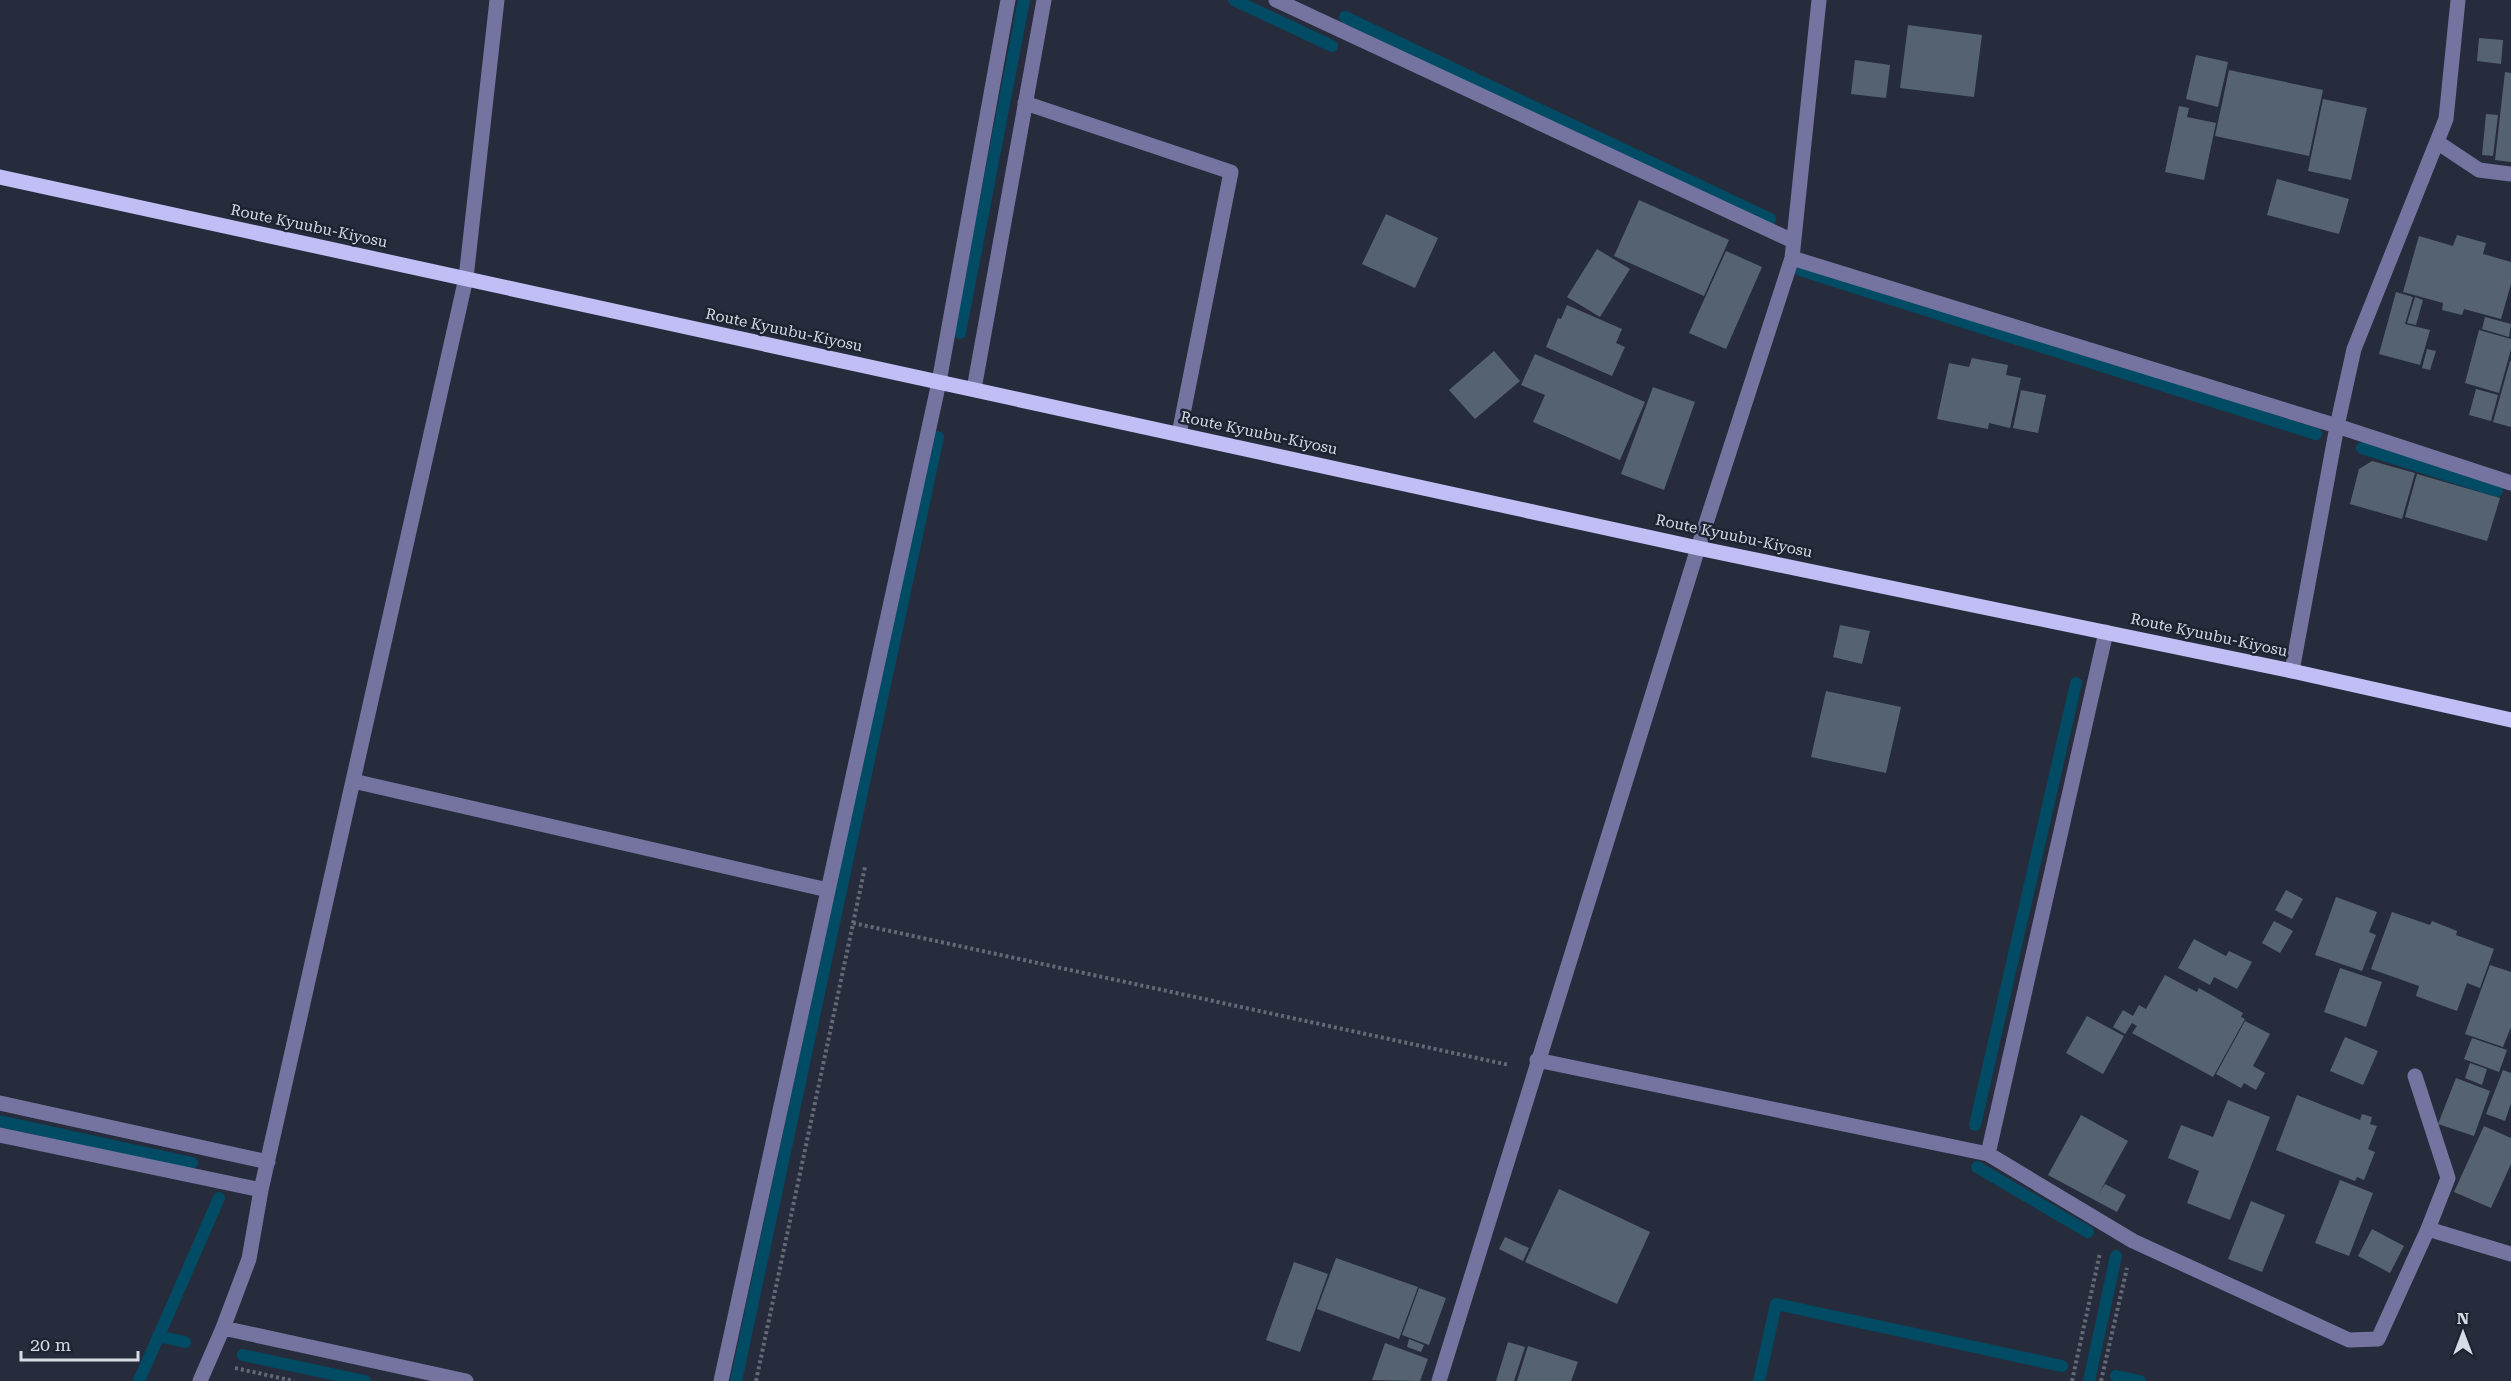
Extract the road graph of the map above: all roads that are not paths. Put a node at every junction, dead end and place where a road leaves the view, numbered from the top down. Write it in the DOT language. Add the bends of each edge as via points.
graph roads {
  1 [pos="496,0"];
  2 [pos="1008,0"];
  3 [pos="1044,0"];
  4 [pos="1276,0"];
  5 [pos="1819,0"];
  6 [pos="2458,0"];
  7 [pos="1025,103"];
  8 [pos="2437,142"];
  9 [pos="2511,174"];
  10 [pos="0,177"];
  11 [pos="1793,242"];
  12 [pos="1792,258"];
  13 [pos="466,278"];
  14 [pos="939,382"];
  15 [pos="974,389"];
  16 [pos="2337,426"];
  17 [pos="1179,434"];
  18 [pos="2511,483"];
  19 [pos="1698,548"];
  20 [pos="2106,632"];
  21 [pos="2292,671"];
  22 [pos="2511,720"];
  23 [pos="353,781"];
  24 [pos="828,890"];
  25 [pos="1535,1065"];
  26 [pos="2415,1076"];
  27 [pos="0,1103"];
  28 [pos="0,1135"];
  29 [pos="1988,1154"];
  30 [pos="268,1162"];
  31 [pos="261,1190"];
  32 [pos="2428,1229"];
  33 [pos="2511,1254"];
  34 [pos="223,1328"];
  35 [pos="200,1381"];
  36 [pos="466,1381"];
  37 [pos="721,1381"];
  38 [pos="1439,1381"];
  1 -- 13 [label="street"];
  2 -- 14 [label="street"];
  3 -- 7 [label="street"];
  4 -- 11 [label="street"];
  5 -- 11 [label="street"];
  6 -- 8 [label="street" via="2446,120"];
  7 -- 15 [label="street"];
  7 -- 17 [label="street" via="1232,172"];
  8 -- 9 [label="street" via="2479,170"];
  8 -- 16 [label="street" via="2354,348"];
  10 -- 13 [label="main road, Route Kyuubu-Kiyosu"];
  11 -- 12 [label="street"];
  12 -- 16 [label="street"];
  12 -- 19 [label="street"];
  13 -- 14 [label="main road, Route Kyuubu-Kiyosu"];
  13 -- 23 [label="street"];
  14 -- 15 [label="main road, Route Kyuubu-Kiyosu"];
  14 -- 24 [label="street"];
  15 -- 17 [label="main road, Route Kyuubu-Kiyosu"];
  16 -- 18 [label="street"];
  16 -- 21 [label="street"];
  17 -- 19 [label="main road, Route Kyuubu-Kiyosu"];
  19 -- 20 [label="main road, Route Kyuubu-Kiyosu"];
  19 -- 25 [label="street"];
  20 -- 21 [label="main road, Route Kyuubu-Kiyosu"];
  20 -- 29 [label="street"];
  21 -- 22 [label="main road, Route Kyuubu-Kiyosu"];
  23 -- 24 [label="street"];
  23 -- 30 [label="street"];
  24 -- 37 [label="street"];
  25 -- 29 [label="street"];
  25 -- 38 [label="street"];
  26 -- 32 [label="street" via="2448,1178"];
  27 -- 30 [label="street"];
  28 -- 31 [label="street"];
  29 -- 32 [label="street" via="2133,1241 2349,1340 2378,1339"];
  30 -- 31 [label="street"];
  31 -- 34 [label="street" via="249,1259"];
  32 -- 33 [label="street"];
  34 -- 35 [label="street"];
  34 -- 36 [label="street"];
}
